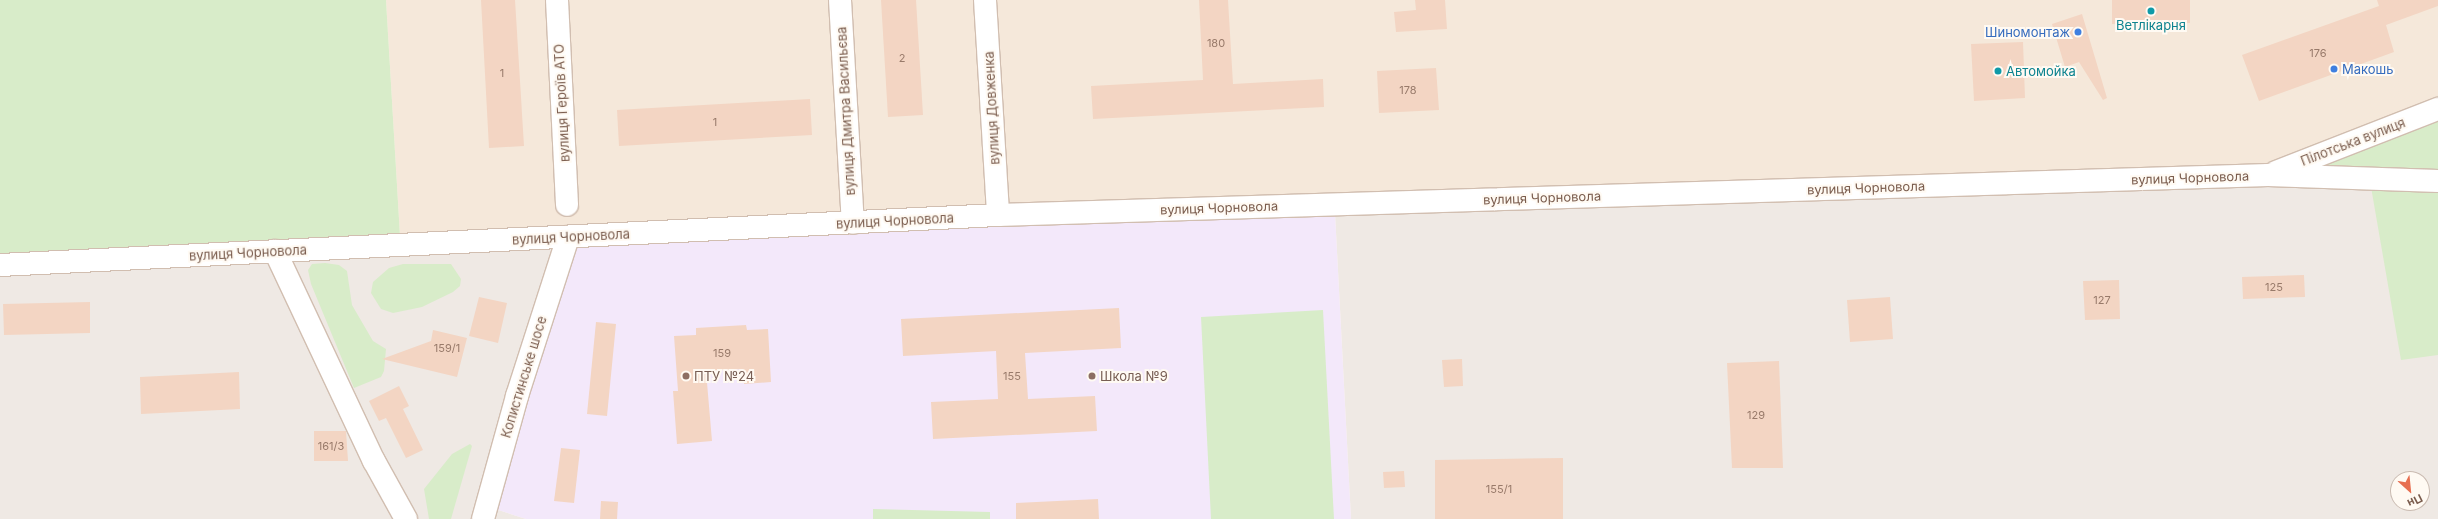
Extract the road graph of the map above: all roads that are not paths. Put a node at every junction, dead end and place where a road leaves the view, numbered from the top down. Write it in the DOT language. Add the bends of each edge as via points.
graph roads {
  1 [pos="558,0"];
  2 [pos="840,0"];
  3 [pos="985,0"];
  4 [pos="2438,110"];
  5 [pos="2268,175"];
  6 [pos="2438,181"];
  7 [pos="567,205"];
  8 [pos="998,215"];
  9 [pos="853,223"];
  10 [pos="568,237"];
  11 [pos="275,251"];
  12 [pos="0,265"];
  13 [pos="406,519"];
  14 [pos="483,519"];
  1 -- 7 [label="street, вулиця Героїв АТО"];
  2 -- 9 [label="street, вулиця Дмитра Васильєва"];
  3 -- 8 [label="street, вулиця Довженка"];
  4 -- 5 [label="street, Пілотська вулиця"];
  5 -- 6 [label="street, вулиця Чорновола"];
  5 -- 8 [label="street, вулиця Чорновола"];
  8 -- 9 [label="street, вулиця Чорновола"];
  9 -- 10 [label="street, вулиця Чорновола"];
  10 -- 11 [label="street, вулиця Чорновола"];
  10 -- 14 [label="street, Копистинське шосе" via="516,396"];
  11 -- 12 [label="street, вулиця Чорновола"];
  11 -- 13 [label="street" via="374,461"];
}
